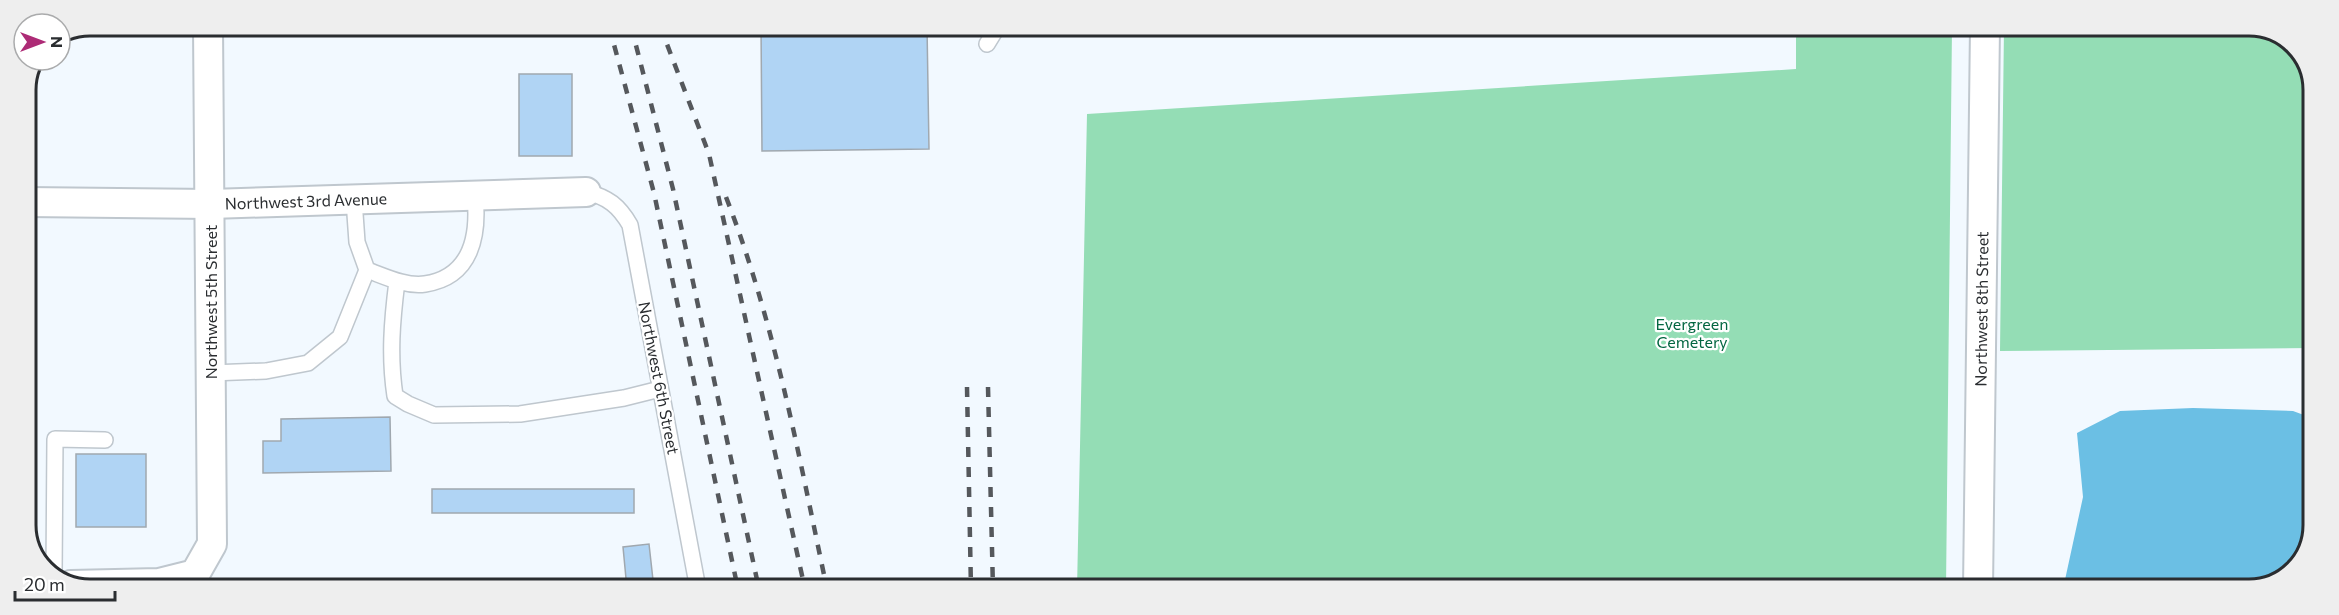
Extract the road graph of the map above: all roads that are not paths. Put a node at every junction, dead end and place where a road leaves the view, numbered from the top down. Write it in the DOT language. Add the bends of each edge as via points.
graph roads {
  1 [pos="208,36"];
  2 [pos="992,36"];
  3 [pos="1984,36"];
  4 [pos="987,44"];
  5 [pos="586,192"];
  6 [pos="475,196"];
  7 [pos="354,200"];
  8 [pos="36,202"];
  9 [pos="211,204"];
  10 [pos="367,270"];
  11 [pos="397,281"];
  12 [pos="211,373"];
  13 [pos="660,389"];
  14 [pos="105,440"];
  15 [pos="54,565"];
  16 [pos="175,579"];
  17 [pos="696,579"];
  18 [pos="1978,579"];
  1 -- 9 [label="street, Northwest 5th Street"];
  2 -- 4 [label="lane"];
  3 -- 18 [label="street, Northwest 8th Street"];
  5 -- 6 [label="street, Northwest 3rd Avenue"];
  5 -- 13 [label="lane, Northwest 6th Street" via="603,196 621,209 630,225"];
  6 -- 7 [label="street, Northwest 3rd Avenue"];
  6 -- 11 [label="lane" via="478,223 469,257 450,277 424,285"];
  7 -- 9 [label="street, Northwest 3rd Avenue"];
  7 -- 10 [label="lane" via="357,242"];
  8 -- 9 [label="street, Northwest 3rd Avenue"];
  9 -- 12 [label="street, Northwest 5th Street"];
  10 -- 11 [label="lane"];
  10 -- 12 [label="lane" via="340,337 308,363 266,371"];
  11 -- 13 [label="lane" via="390,335 395,396 434,415 520,414"];
  12 -- 16 [label="street, Northwest 5th Street" via="212,544 195,574"];
  13 -- 17 [label="lane, Northwest 6th Street"];
  14 -- 15 [label="lane" via="56,439"];
}
